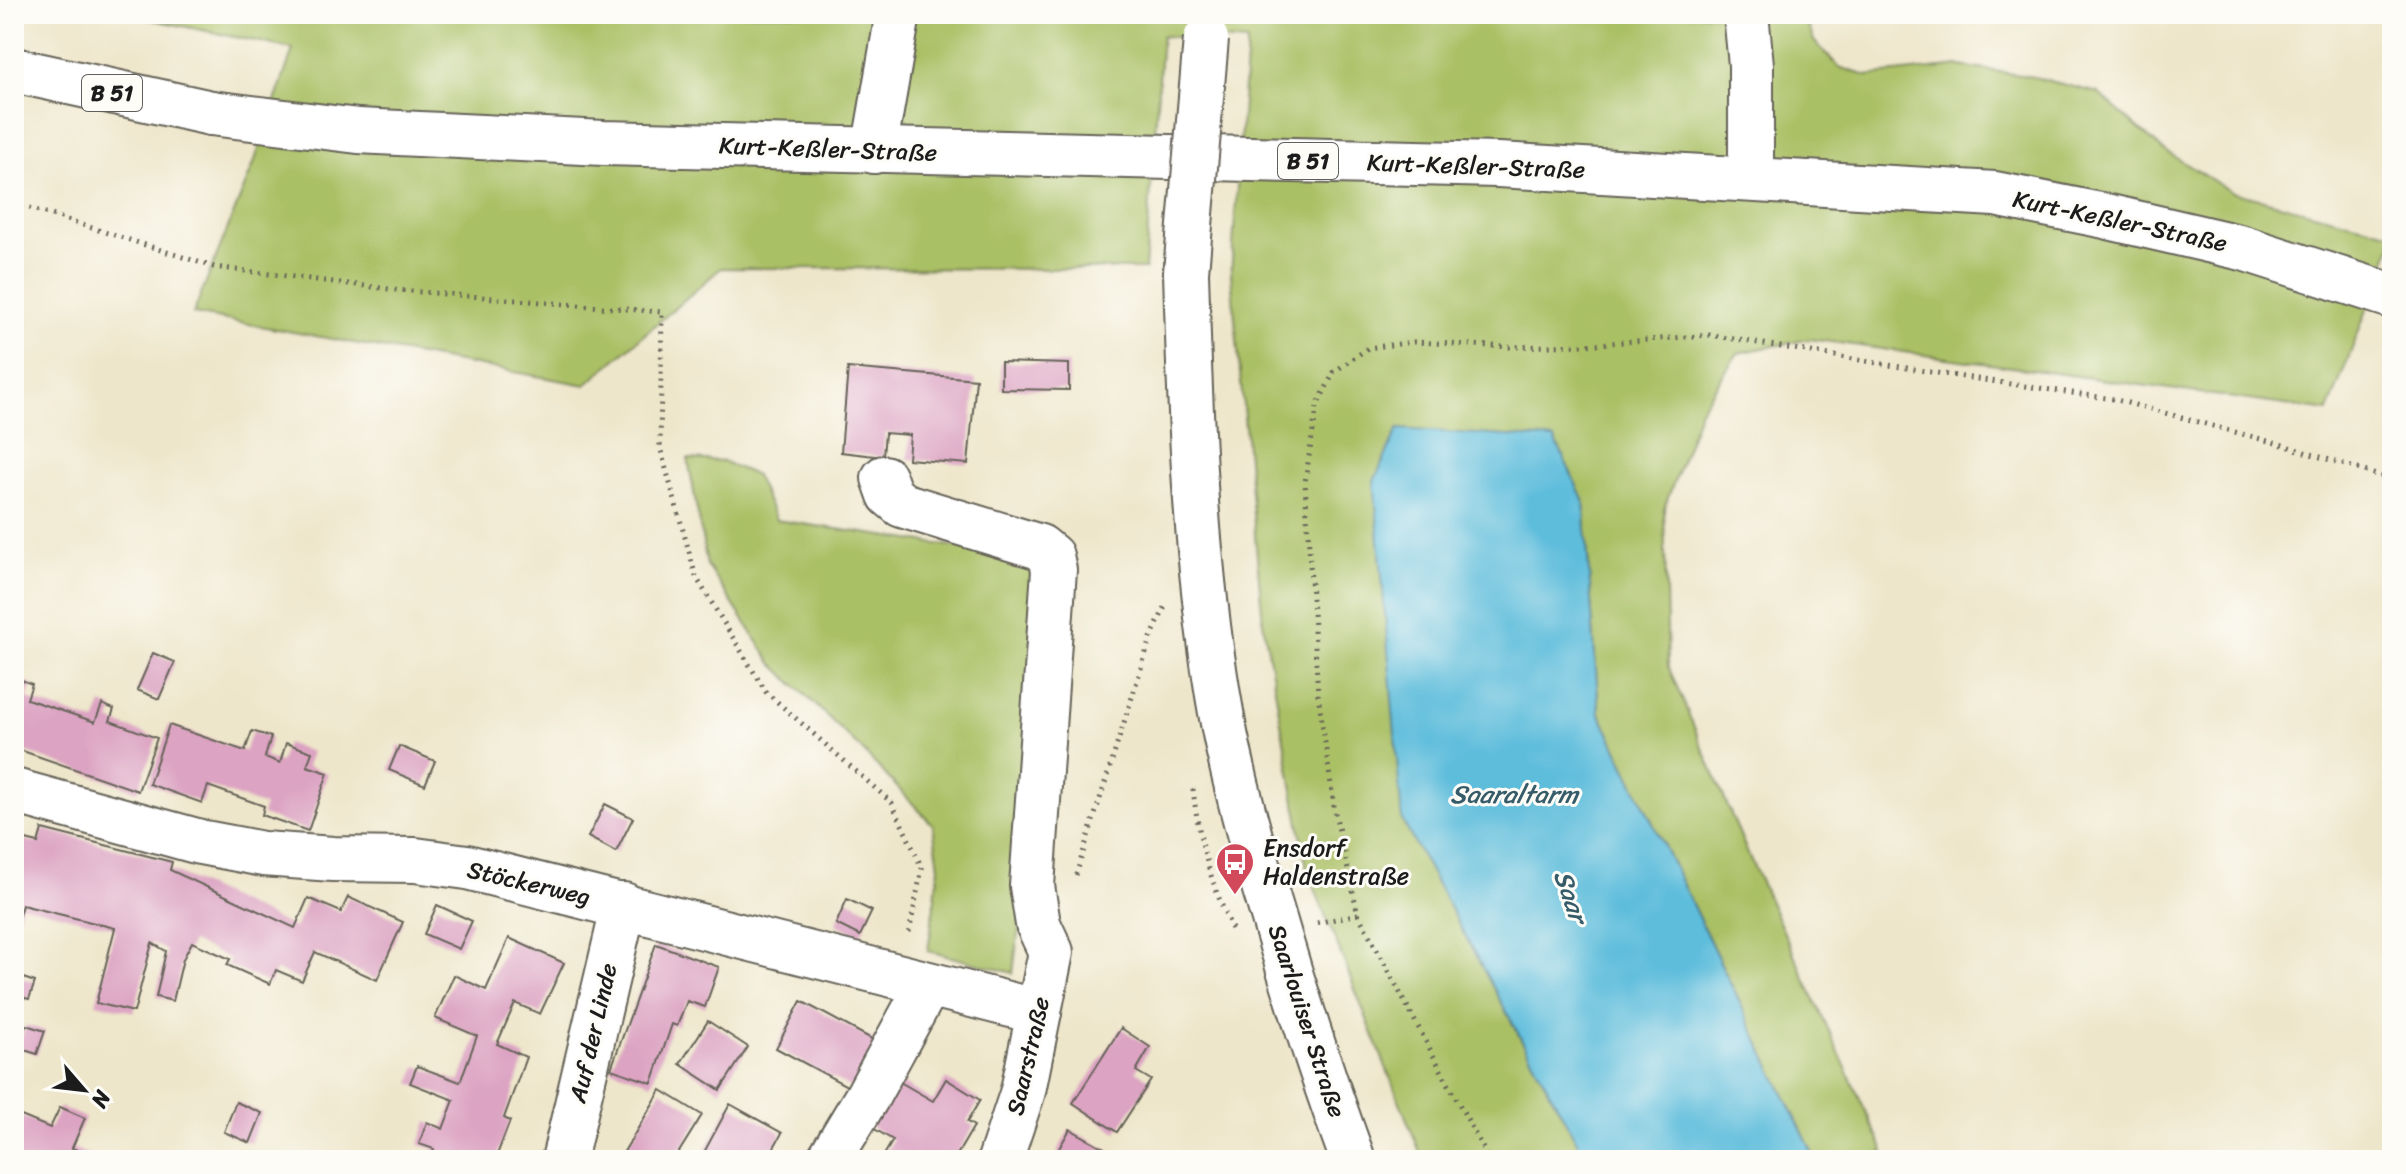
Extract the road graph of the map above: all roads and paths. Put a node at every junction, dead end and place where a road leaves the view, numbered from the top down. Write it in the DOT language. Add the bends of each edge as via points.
graph roads {
  1 [pos="898,14"];
  2 [pos="1746,14"];
  3 [pos="1208,26"];
  4 [pos="14,70"];
  5 [pos="874,151"];
  6 [pos="1751,179"];
  7 [pos="14,203"];
  8 [pos="2392,296"];
  9 [pos="884,478"];
  10 [pos="2392,480"];
  11 [pos="1171,594"];
  12 [pos="14,791"];
  13 [pos="1075,878"];
  14 [pos="624,905"];
  15 [pos="1358,914"];
  16 [pos="1277,932"];
  17 [pos="914,982"];
  18 [pos="1039,1012"];
  19 [pos="564,1160"];
  20 [pos="829,1160"];
  21 [pos="1000,1160"];
  22 [pos="1353,1160"];
  23 [pos="1489,1160"];
  1 -- 5 [label="main road"];
  2 -- 6 [label="main road"];
  3 -- 16 [label="main road, Saarlouiser Straße, bridge" via="1186,272 1190,434 1218,695 1243,815"];
  4 -- 5 [label="main road, Kurt-Keßler-Straße / B 51" via="211,113 358,131"];
  5 -- 6 [label="main road, Kurt-Keßler-Straße / B 51" via="1498,165"];
  6 -- 8 [label="main road, Kurt-Keßler-Straße / B 51" via="1995,194 2243,248"];
  7 -- 17 [label="path" via="214,267 397,290 662,312 660,447 696,577 766,692 892,803 922,868"];
  9 -- 18 [label="main road, Saarstraße" via="890,495 902,505 1040,547 1051,556 1032,886 1038,924 1051,952"];
  10 -- 15 [label="path" via="2113,399 1710,335 1585,345 1414,342 1368,348 1334,372 1317,406 1305,482 1318,694 1335,813"];
  11 -- 13 [label="path" via="1150,640"];
  12 -- 14 [label="main road, Stöckerweg" via="263,854 467,867"];
  14 -- 17 [label="main road, Stöckerweg"];
  14 -- 19 [label="main road, Auf der Linde"];
  15 -- 16 [label="path"];
  15 -- 23 [label="path"];
  16 -- 22 [label="main road, Saarlouiser Straße"];
  17 -- 18 [label="main road, Stöckerweg"];
  17 -- 20 [label="main road" via="867,1097"];
  18 -- 21 [label="main road, Saarstraße" via="1023,1091"];
}
